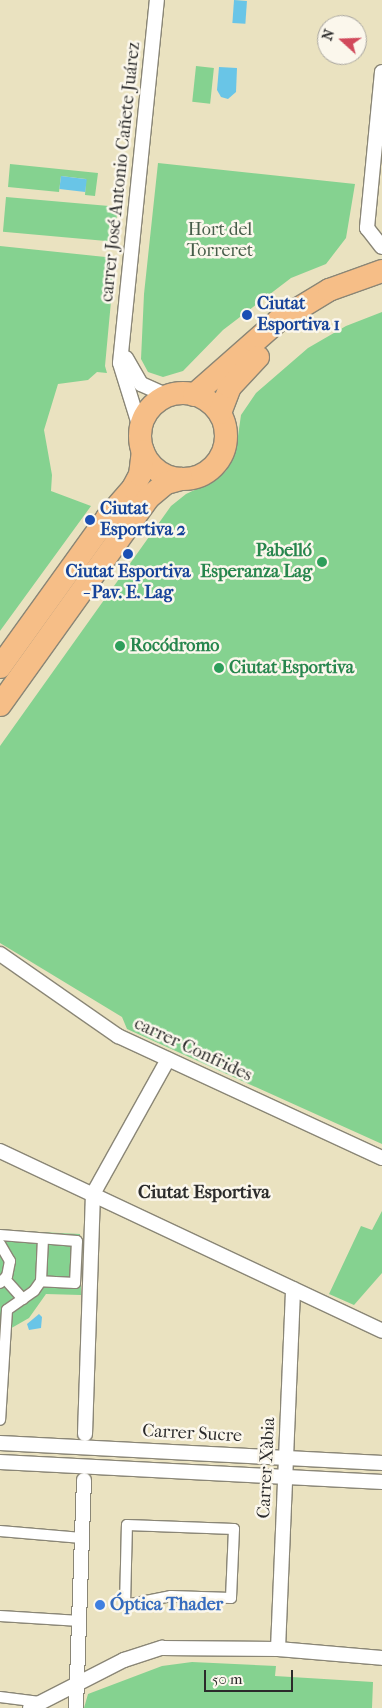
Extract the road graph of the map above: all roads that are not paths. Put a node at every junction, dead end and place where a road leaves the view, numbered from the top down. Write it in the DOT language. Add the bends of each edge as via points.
graph roads {
  1 [pos="157,0"];
  2 [pos="382,72"];
  3 [pos="382,247"];
  4 [pos="382,271"];
  5 [pos="382,287"];
  6 [pos="122,348"];
  7 [pos="194,394"];
  8 [pos="168,396"];
  9 [pos="220,414"];
  10 [pos="142,441"];
  11 [pos="181,479"];
  12 [pos="0,667"];
  13 [pos="0,705"];
  14 [pos="0,954"];
  15 [pos="168,1059"];
  16 [pos="0,1151"];
  17 [pos="382,1158"];
  18 [pos="92,1194"];
  19 [pos="0,1235"];
  20 [pos="20,1237"];
  21 [pos="43,1238"];
  22 [pos="3,1247"];
  23 [pos="2,1281"];
  24 [pos="41,1281"];
  25 [pos="293,1289"];
  26 [pos="22,1300"];
  27 [pos="3,1310"];
  28 [pos="382,1331"];
  29 [pos="0,1420"];
  30 [pos="85,1434"];
  31 [pos="0,1443"];
  32 [pos="287,1457"];
  33 [pos="0,1462"];
  34 [pos="382,1463"];
  35 [pos="286,1476"];
  36 [pos="84,1480"];
  37 [pos="382,1482"];
  38 [pos="127,1525"];
  39 [pos="0,1531"];
  40 [pos="82,1538"];
  41 [pos="0,1616"];
  42 [pos="80,1621"];
  43 [pos="278,1650"];
  44 [pos="382,1658"];
  45 [pos="77,1686"];
  46 [pos="0,1697"];
  47 [pos="38,1706"];
  48 [pos="76,1708"];
  1 -- 6 [label="street, carrer José Antonio Cañete Juárez"];
  2 -- 3 [label="street" via="367,228"];
  4 -- 7 [label="highway" via="329,290 278,321"];
  5 -- 9 [label="highway" via="314,316 268,348 230,387"];
  6 -- 8 [label="street, carrer José Antonio Cañete Juárez" via="131,372 140,384"];
  6 -- 10 [label="street, carrer José Antonio Cañete Juárez" via="124,381"];
  7 -- 8 [label="highway"];
  7 -- 9 [label="highway" via="209,402"];
  8 -- 10 [label="highway" via="152,407"];
  9 -- 11 [label="highway" via="226,438 222,454 206,473"];
  10 -- 11 [label="highway" via="160,473"];
  10 -- 12 [label="highway" via="140,475 133,488 106,518"];
  11 -- 13 [label="highway" via="166,483 148,498"];
  14 -- 15 [label="street, carrer Confrides" via="118,1036"];
  15 -- 17 [label="street, carrer Confrides"];
  15 -- 18 [label="street"];
  16 -- 18 [label="street"];
  18 -- 25 [label="street"];
  18 -- 30 [label="street"];
  19 -- 20 [label="street"];
  20 -- 21 [label="street"];
  20 -- 22 [label="street"];
  21 -- 24 [label="street"];
  21 -- 24 [label="street" via="77,1241 75,1283"];
  22 -- 23 [label="street" via="10,1261"];
  23 -- 26 [label="street"];
  24 -- 26 [label="street"];
  25 -- 28 [label="street"];
  25 -- 32 [label="street, Carrer Xàbia"];
  26 -- 27 [label="street"];
  27 -- 29 [label="street"];
  31 -- 32 [label="street, Carrer Sucre"];
  32 -- 34 [label="street, Carrer Sucre"];
  32 -- 35 [label="street, Carrer Xàbia"];
  33 -- 35 [label="street, Carrer Sucre"];
  35 -- 37 [label="street, Carrer Sucre"];
  35 -- 43 [label="street, Carrer Xàbia"];
  36 -- 40 [label="street"];
  38 -- 38 [label="street" via="234,1528 231,1598 171,1596 125,1604"];
  39 -- 40 [label="street"];
  40 -- 42 [label="street"];
  41 -- 42 [label="street"];
  42 -- 45 [label="street"];
  43 -- 44 [label="street"];
  43 -- 45 [label="street" via="162,1648 124,1660"];
  45 -- 47 [label="street"];
  45 -- 48 [label="street"];
  46 -- 47 [label="street"];
}
